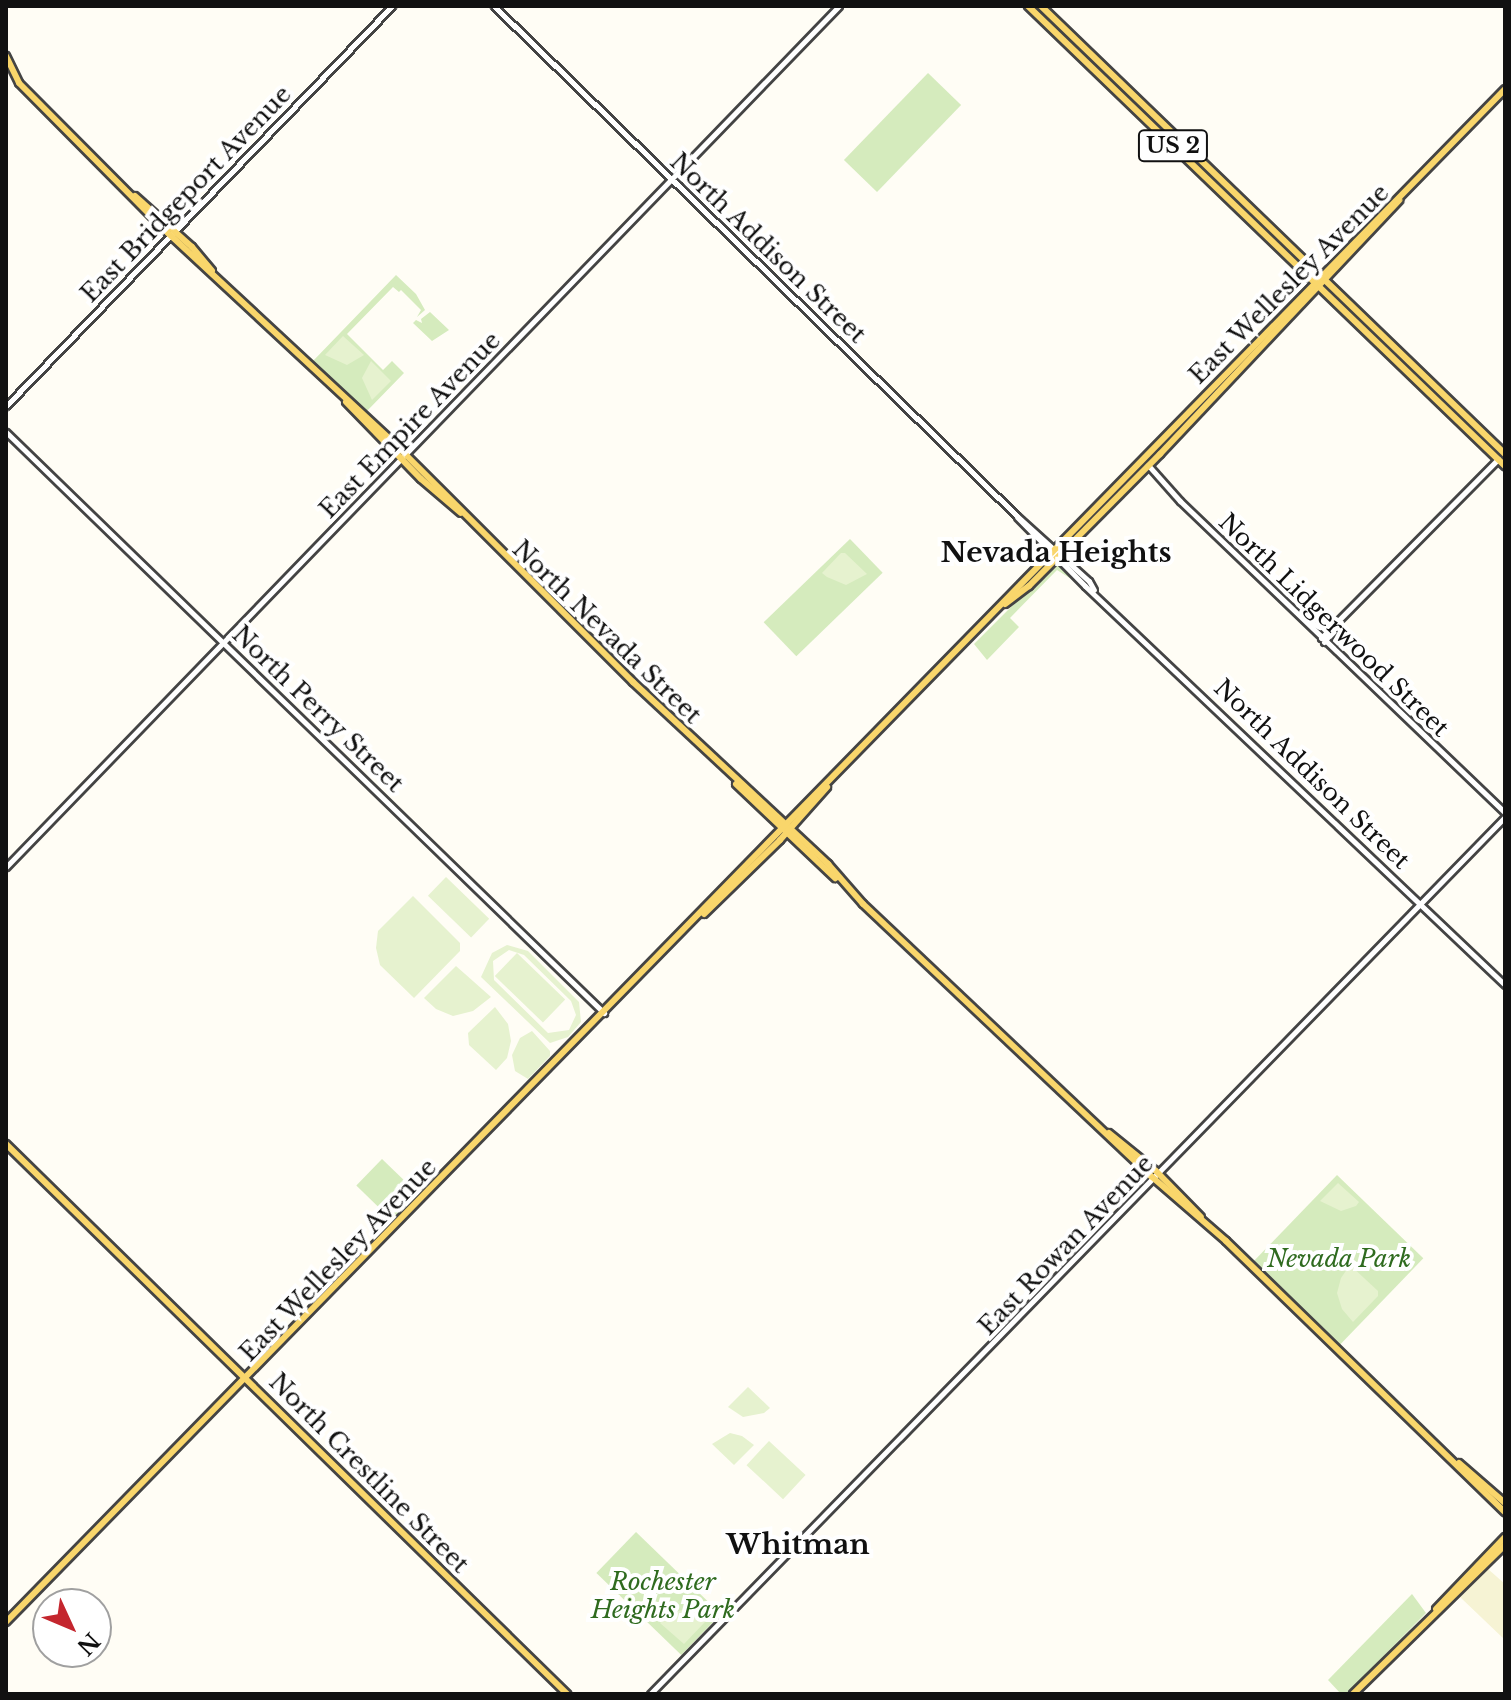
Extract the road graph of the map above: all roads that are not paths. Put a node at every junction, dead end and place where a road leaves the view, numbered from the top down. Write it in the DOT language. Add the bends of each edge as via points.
graph roads {
  1 [pos="392,6"];
  2 [pos="494,6"];
  3 [pos="839,6"];
  4 [pos="1028,6"];
  5 [pos="1041,6"];
  6 [pos="6,56"];
  7 [pos="1505,89"];
  8 [pos="1180,153"];
  9 [pos="1206,165"];
  10 [pos="672,180"];
  11 [pos="173,233"];
  12 [pos="1320,281"];
  13 [pos="6,406"];
  14 [pos="6,432"];
  15 [pos="1505,454"];
  16 [pos="404,458"];
  17 [pos="1498,459"];
  18 [pos="1146,461"];
  19 [pos="1505,466"];
  20 [pos="1056,553"];
  21 [pos="1300,617"];
  22 [pos="1337,623"];
  23 [pos="1323,640"];
  24 [pos="224,642"];
  25 [pos="1505,815"];
  26 [pos="785,829"];
  27 [pos="6,867"];
  28 [pos="1422,904"];
  29 [pos="1505,985"];
  30 [pos="604,1013"];
  31 [pos="6,1144"];
  32 [pos="1157,1177"];
  33 [pos="247,1378"];
  34 [pos="1453,1459"];
  35 [pos="1505,1503"];
  36 [pos="1505,1512"];
  37 [pos="1505,1537"];
  38 [pos="1505,1545"];
  39 [pos="1434,1612"];
  40 [pos="6,1622"];
  41 [pos="567,1694"];
  42 [pos="650,1694"];
  43 [pos="1353,1694"];
  1 -- 11 [label="street, East Bridgeport Avenue"];
  2 -- 10 [label="street, North Addison Street"];
  3 -- 10 [label="street, East Empire Avenue"];
  4 -- 8 [label="main road, US 2"];
  5 -- 9 [label="main road, US 2"];
  6 -- 11 [label="main road, North Nevada Street" via="19,83"];
  7 -- 12 [label="main road, East Wellesley Avenue"];
  8 -- 9 [label="main road"];
  8 -- 12 [label="main road, US 2"];
  9 -- 12 [label="main road, US 2"];
  10 -- 16 [label="street, East Empire Avenue"];
  10 -- 20 [label="street, North Addison Street"];
  11 -- 13 [label="street, East Bridgeport Avenue"];
  11 -- 16 [label="main road, North Nevada Street"];
  12 -- 15 [label="main road, US 2"];
  12 -- 17 [label="main road, US 2"];
  12 -- 18 [label="main road, East Wellesley Avenue"];
  14 -- 24 [label="street, North Perry Street"];
  16 -- 24 [label="street, East Empire Avenue"];
  16 -- 26 [label="main road, North Nevada Street"];
  17 -- 19 [label="main road, US 2"];
  17 -- 22 [label="street"];
  18 -- 20 [label="main road, East Wellesley Avenue"];
  18 -- 21 [label="street, North Lidgerwood Street" via="1161,482"];
  20 -- 26 [label="main road, East Wellesley Avenue"];
  20 -- 28 [label="street, North Addison Street"];
  21 -- 22 [label="street" via="1320,627"];
  21 -- 23 [label="street, North Lidgerwood Street"];
  22 -- 23 [label="street"];
  23 -- 25 [label="street, North Lidgerwood Street"];
  24 -- 27 [label="street, East Empire Avenue"];
  24 -- 30 [label="street, North Perry Street"];
  25 -- 28 [label="street, East Rowan Avenue"];
  26 -- 30 [label="main road, East Wellesley Avenue"];
  26 -- 32 [label="main road, North Nevada Street"];
  28 -- 29 [label="street, North Addison Street"];
  28 -- 32 [label="street, East Rowan Avenue"];
  30 -- 33 [label="main road, East Wellesley Avenue"];
  31 -- 33 [label="main road, North Crestline Street"];
  32 -- 34 [label="main road, North Nevada Street"];
  32 -- 42 [label="street, East Rowan Avenue"];
  33 -- 40 [label="main road, East Wellesley Avenue"];
  33 -- 41 [label="main road, North Crestline Street"];
  34 -- 35 [label="main road, North Nevada Street"];
  34 -- 36 [label="main road, North Nevada Street"];
  37 -- 39 [label="main road"];
  38 -- 39 [label="main road"];
  39 -- 43 [label="main road"];
}
